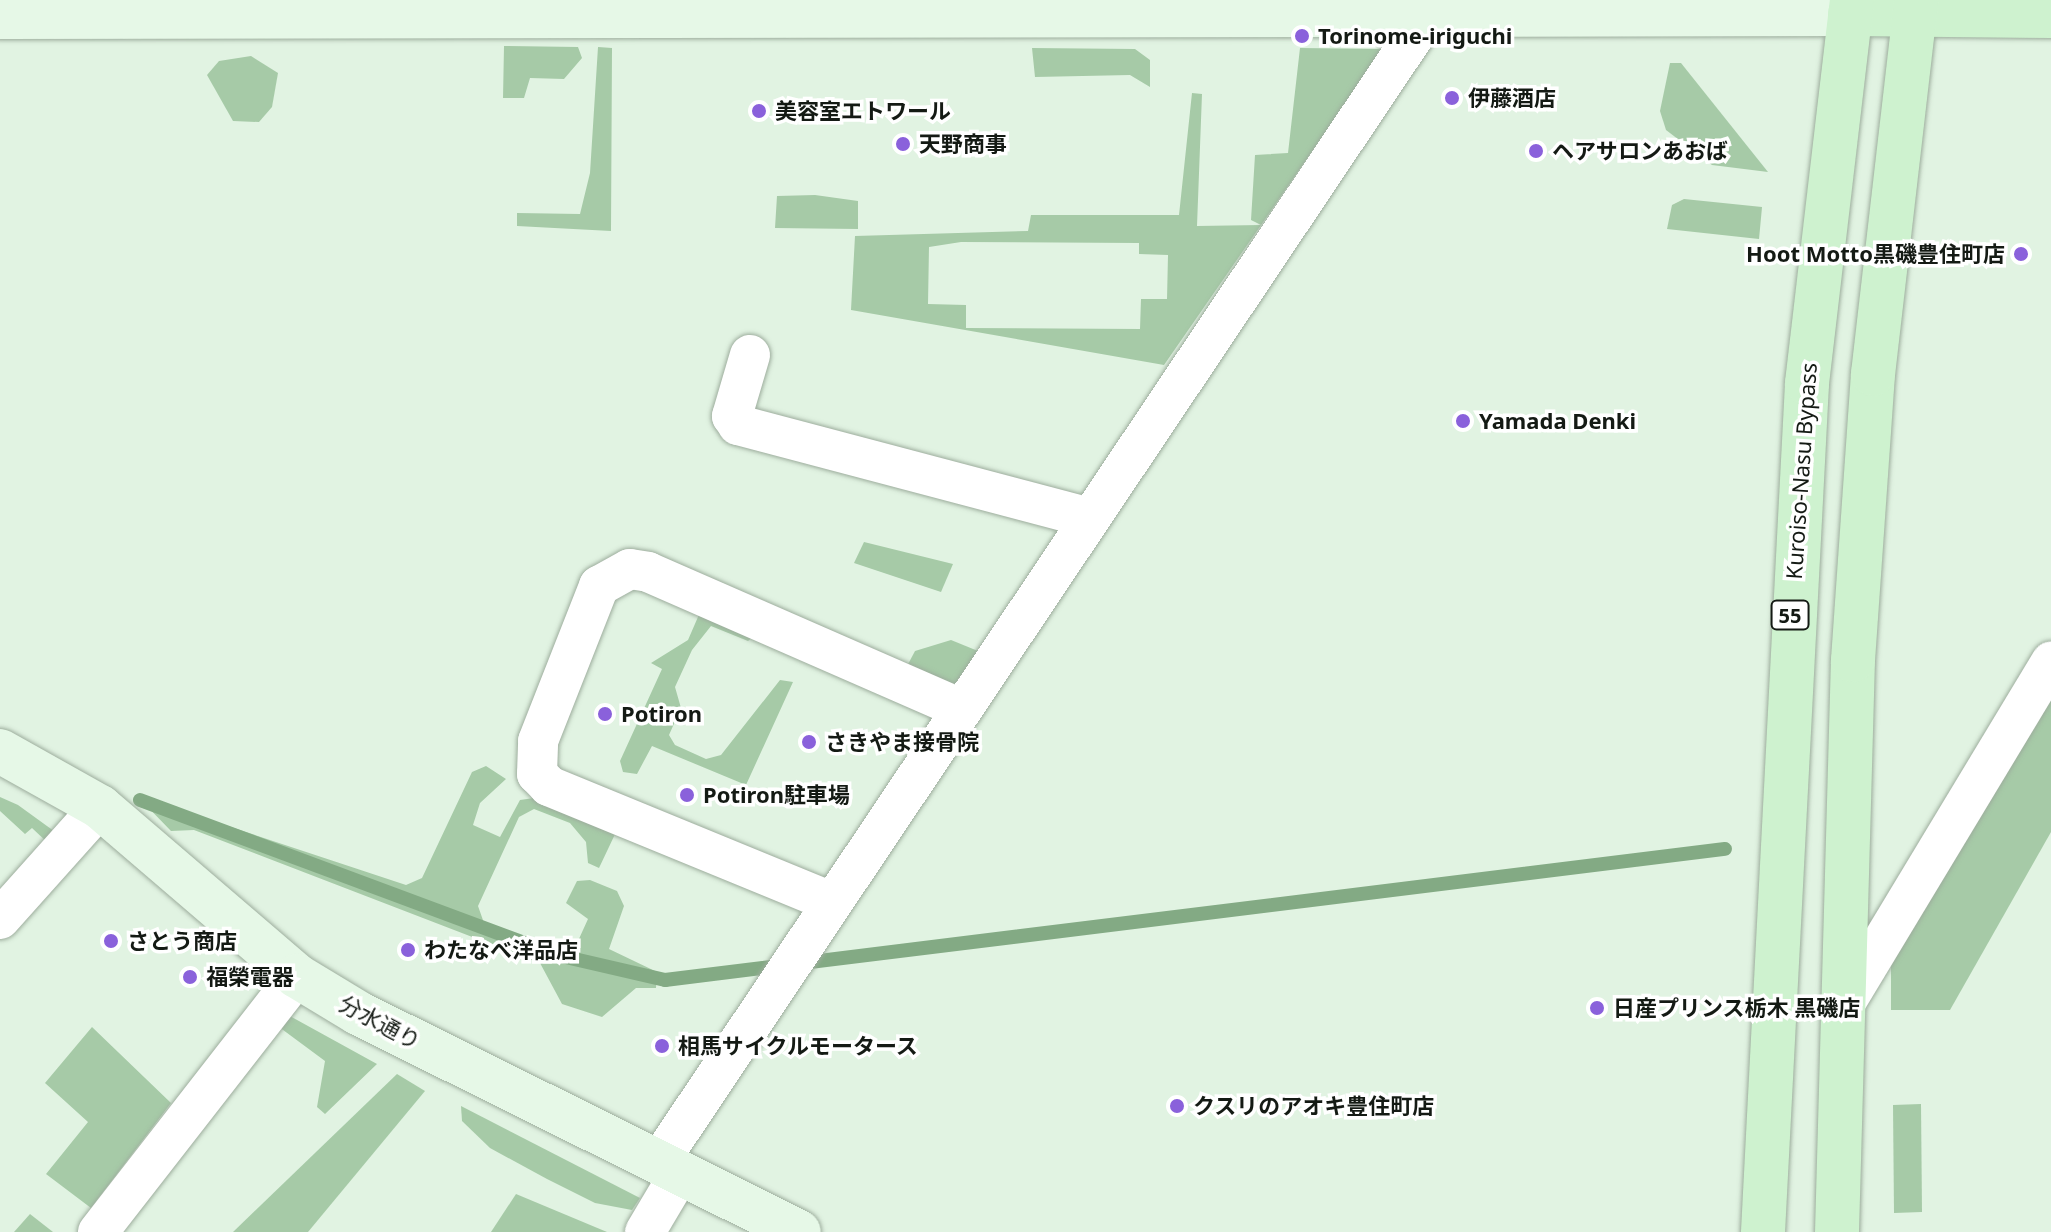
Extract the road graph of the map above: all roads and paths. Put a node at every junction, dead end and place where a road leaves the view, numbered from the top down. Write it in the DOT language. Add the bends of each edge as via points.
graph roads {
  1 [pos="1436,5"];
  2 [pos="412,7"];
  3 [pos="1851,7"];
  4 [pos="1915,8"];
  5 [pos="2051,16"];
  6 [pos="0,17"];
  7 [pos="750,355"];
  8 [pos="1089,518"];
  9 [pos="2051,662"];
  10 [pos="959,708"];
  11 [pos="0,751"];
  12 [pos="100,807"];
  13 [pos="829,901"];
  14 [pos="0,919"];
  15 [pos="297,976"];
  16 [pos="1844,1005"];
  17 [pos="669,1168"];
  18 [pos="1762,1231"];
  19 [pos="98,1232"];
  20 [pos="645,1232"];
  21 [pos="799,1232"];
  22 [pos="1837,1232"];
  1 -- 2 [label="main road"];
  1 -- 3 [label="main road"];
  1 -- 8 [label="street"];
  2 -- 6 [label="main road"];
  3 -- 4 [label="main road"];
  3 -- 18 [label="main road, Kuroiso-Nasu Bypass / 55" via="1804,415"];
  4 -- 5 [label="main road"];
  4 -- 16 [label="main road" via="1871,390 1853,660"];
  7 -- 8 [label="street" via="732,416 738,425"];
  8 -- 10 [label="street"];
  9 -- 16 [label="street"];
  10 -- 13 [label="street"];
  10 -- 13 [label="street" via="648,572 630,569 599,586 538,741 537,774 549,786"];
  11 -- 12 [label="main road, 分水通り"];
  12 -- 14 [label="street"];
  12 -- 15 [label="main road, 分水通り"];
  13 -- 17 [label="street"];
  15 -- 17 [label="main road, 分水通り"];
  15 -- 19 [label="street"];
  16 -- 22 [label="main road"];
  17 -- 20 [label="street"];
  17 -- 21 [label="main road, 分水通り"];
}
